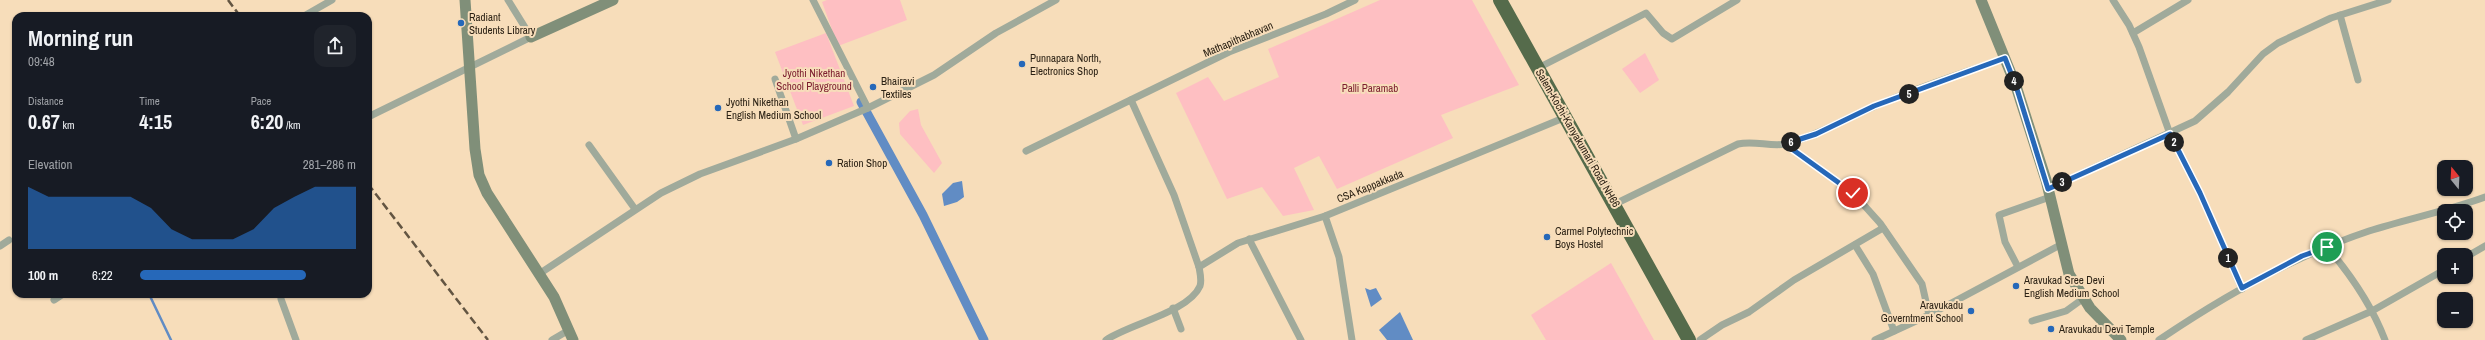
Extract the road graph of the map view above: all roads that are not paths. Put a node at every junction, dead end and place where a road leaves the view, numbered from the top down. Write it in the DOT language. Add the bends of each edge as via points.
graph roads {
  1 [pos="332,0"];
  2 [pos="465,0"];
  3 [pos="508,0"];
  4 [pos="614,0"];
  5 [pos="813,0"];
  6 [pos="1056,0"];
  7 [pos="1355,0"];
  8 [pos="1500,0"];
  9 [pos="1737,0"];
  10 [pos="1981,0"];
  11 [pos="2113,0"];
  12 [pos="2188,0"];
  13 [pos="2388,0"];
  14 [pos="2374,2"];
  15 [pos="1044,3"];
  16 [pos="311,12"];
  17 [pos="2340,15"];
  18 [pos="2133,33"];
  19 [pos="530,37"];
  20 [pos="2005,58"];
  21 [pos="468,68"];
  22 [pos="1538,68"];
  23 [pos="775,79"];
  24 [pos="2358,80"];
  25 [pos="1131,100"];
  26 [pos="865,109"];
  27 [pos="372,115"];
  28 [pos="1566,117"];
  29 [pos="2170,134"];
  30 [pos="796,139"];
  31 [pos="1785,144"];
  32 [pos="589,145"];
  33 [pos="1026,151"];
  34 [pos="2049,193"];
  35 [pos="2485,197"];
  36 [pos="1615,204"];
  37 [pos="635,209"];
  38 [pos="1324,216"];
  39 [pos="1883,228"];
  40 [pos="1249,239"];
  41 [pos="8,240"];
  42 [pos="2062,244"];
  43 [pos="1855,245"];
  44 [pos="0,246"];
  45 [pos="2485,246"];
  46 [pos="2327,247"];
  47 [pos="2473,253"];
  48 [pos="1199,267"];
  49 [pos="2018,267"];
  50 [pos="539,274"];
  51 [pos="2437,274"];
  52 [pos="2242,288"];
  53 [pos="57,298"];
  54 [pos="2084,298"];
  55 [pos="281,299"];
  56 [pos="54,300"];
  57 [pos="1173,308"];
  58 [pos="2372,311"];
  59 [pos="1928,315"];
  60 [pos="2032,321"];
  61 [pos="1181,329"];
  62 [pos="1894,331"];
  63 [pos="571,335"];
  64 [pos="296,340"];
  65 [pos="552,340"];
  66 [pos="1106,340"];
  67 [pos="1301,340"];
  68 [pos="1352,340"];
  69 [pos="1689,340"];
  70 [pos="1700,340"];
  71 [pos="1876,340"];
  72 [pos="2121,340"];
  73 [pos="2159,340"];
  74 [pos="2306,340"];
  75 [pos="2385,340"];
  1 -- 16 [label="street"];
  2 -- 21 [label="main road"];
  3 -- 19 [label="street"];
  4 -- 19 [label="main road"];
  5 -- 26 [label="street"];
  6 -- 15 [label="street"];
  7 -- 25 [label="street, Mathapithabhavan" via="1229,52"];
  8 -- 22 [label="highway, Salem-Kochi-Kanyakumari Road NH66"];
  9 -- 22 [label="street" via="1672,39 1663,33 1646,13"];
  10 -- 20 [label="main road"];
  11 -- 18 [label="street"];
  12 -- 18 [label="street"];
  13 -- 14 [label="street"];
  14 -- 17 [label="street"];
  15 -- 26 [label="street" via="934,75"];
  17 -- 24 [label="street"];
  17 -- 29 [label="street" via="2314,25 2269,49 2208,111"];
  18 -- 29 [label="street"];
  19 -- 21 [label="street"];
  20 -- 31 [label="street" via="1874,106 1816,134"];
  20 -- 34 [label="main road"];
  21 -- 27 [label="street"];
  21 -- 50 [label="main road" via="479,175 487,193"];
  22 -- 28 [label="highway, Salem-Kochi-Kanyakumari Road NH66"];
  23 -- 30 [label="street"];
  25 -- 33 [label="street, Mathapithabhavan"];
  25 -- 48 [label="street" via="1174,195"];
  26 -- 30 [label="street"];
  28 -- 36 [label="highway, Salem-Kochi-Kanyakumari Road NH66"];
  28 -- 38 [label="street, CSA Kappakkada"];
  29 -- 34 [label="street"];
  29 -- 52 [label="street" via="2200,193"];
  30 -- 37 [label="street" via="700,174"];
  31 -- 36 [label="street" via="1738,144"];
  31 -- 39 [label="street" via="1853,193"];
  32 -- 37 [label="street"];
  34 -- 42 [label="main road"];
  34 -- 49 [label="street" via="1999,215 2005,242"];
  35 -- 46 [label="street" via="2368,231"];
  36 -- 69 [label="highway, Salem-Kochi-Kanyakumari Road NH66"];
  37 -- 50 [label="street"];
  38 -- 40 [label="street, CSA Kappakkada"];
  38 -- 68 [label="street" via="1339,257"];
  39 -- 43 [label="street"];
  39 -- 59 [label="street" via="1922,284"];
  40 -- 48 [label="street, CSA Kappakkada"];
  40 -- 67 [label="street"];
  41 -- 44 [label="street"];
  42 -- 49 [label="street"];
  42 -- 54 [label="main road" via="2069,274"];
  43 -- 62 [label="street" via="1873,274"];
  43 -- 70 [label="street" via="1794,280 1749,312 1722,325"];
  45 -- 47 [label="street"];
  46 -- 52 [label="street" via="2302,256"];
  46 -- 58 [label="street" via="2345,267"];
  48 -- 57 [label="street" via="1201,279 1198,289"];
  49 -- 59 [label="street"];
  50 -- 63 [label="main road" via="554,298"];
  51 -- 58 [label="street"];
  52 -- 73 [label="street"];
  53 -- 56 [label="street"];
  54 -- 60 [label="street" via="2066,311"];
  54 -- 72 [label="main road"];
  55 -- 64 [label="street"];
  57 -- 61 [label="street"];
  57 -- 66 [label="street"];
  58 -- 74 [label="street"];
  58 -- 75 [label="street"];
  59 -- 62 [label="street"];
  62 -- 71 [label="street"];
  63 -- 65 [label="street"];
}
